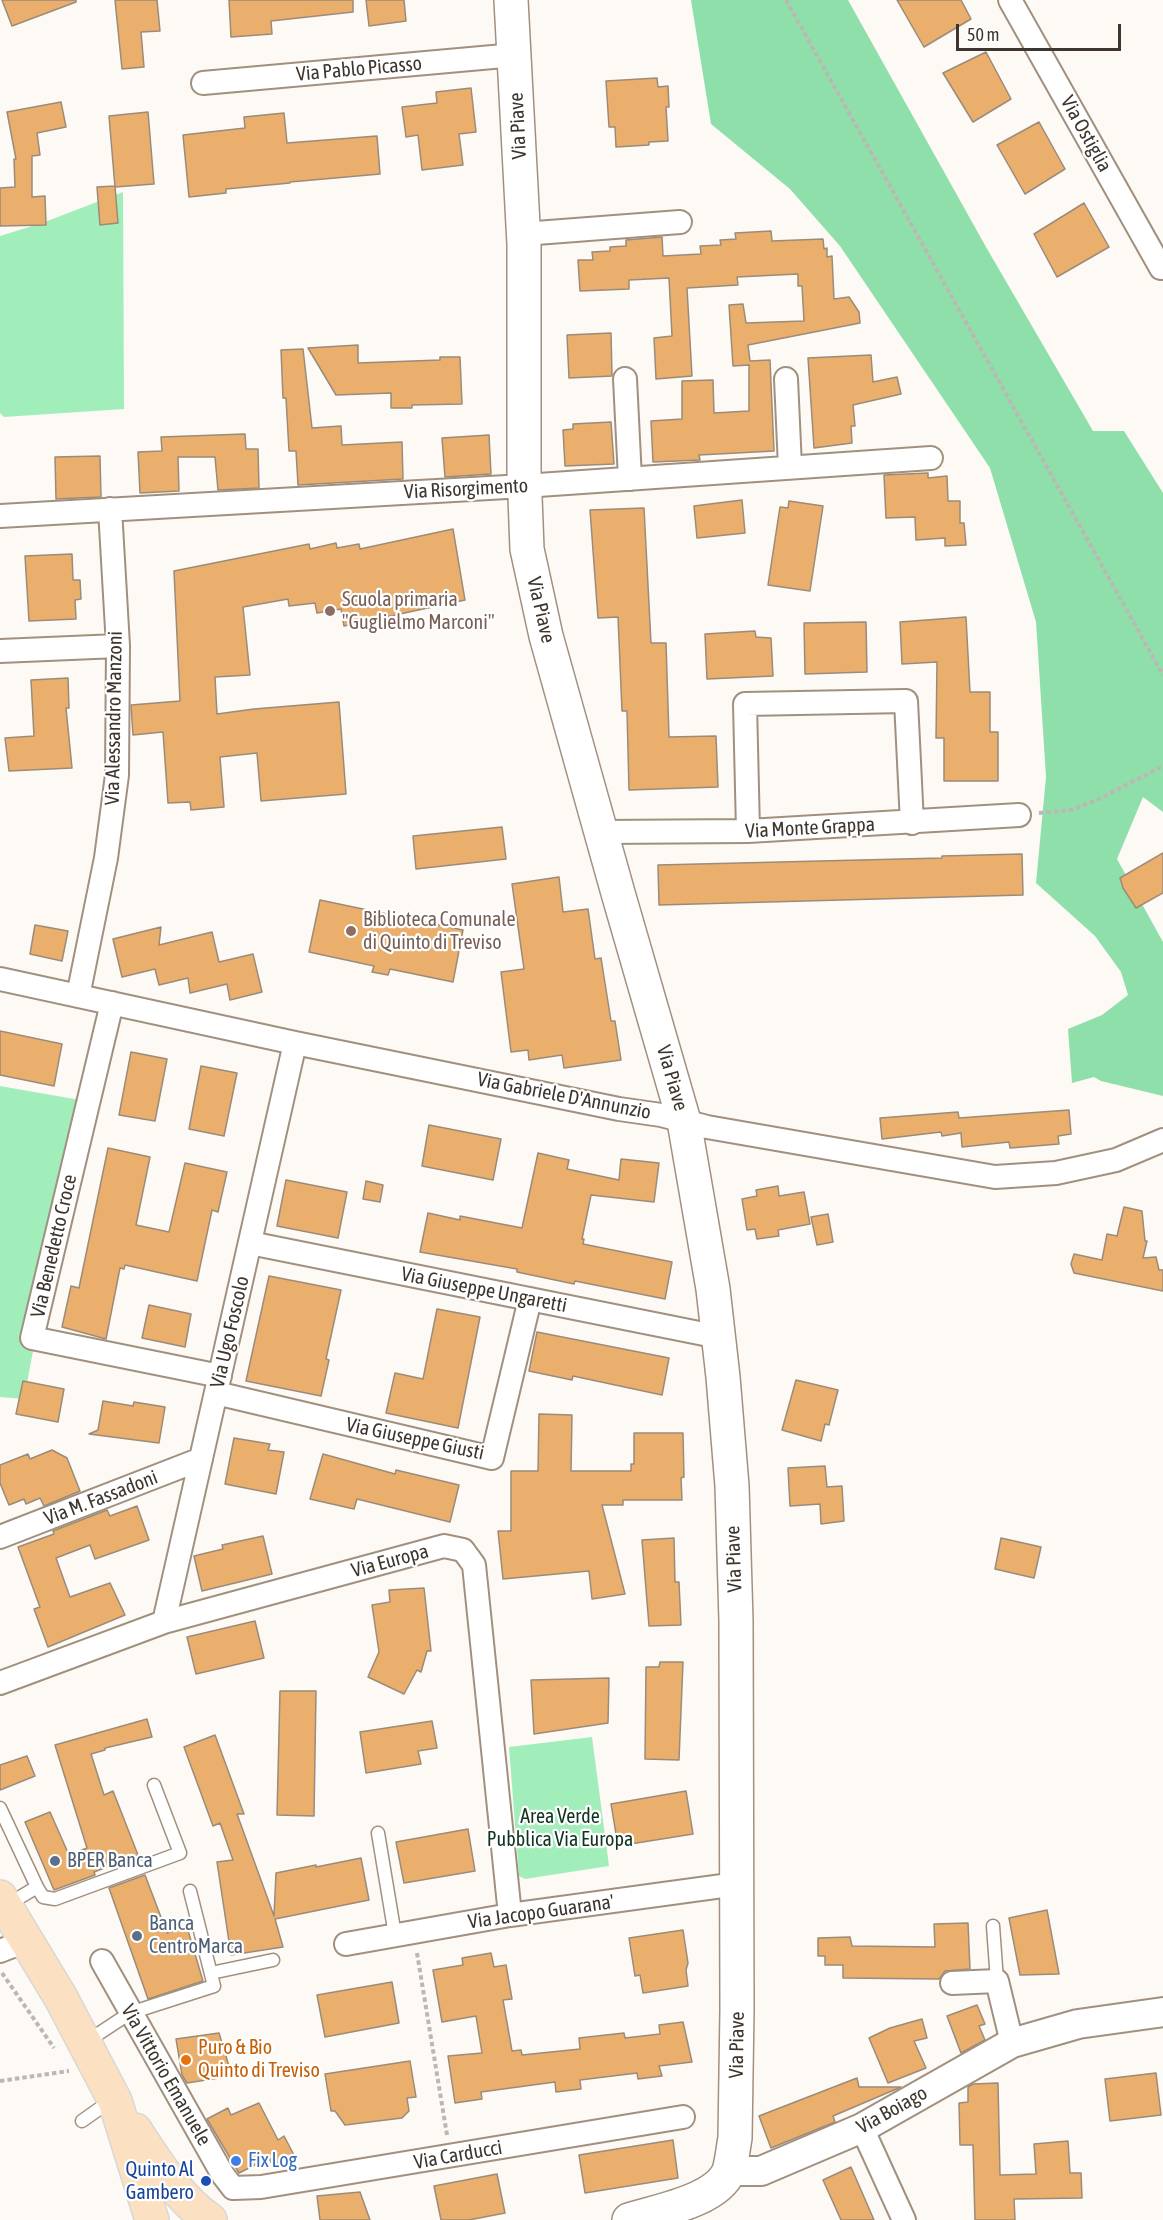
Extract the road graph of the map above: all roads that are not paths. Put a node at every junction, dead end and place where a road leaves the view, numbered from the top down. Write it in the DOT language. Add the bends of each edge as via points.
graph roads {
  1 [pos="511,0"];
  2 [pos="1010,0"];
  3 [pos="515,55"];
  4 [pos="203,83"];
  5 [pos="680,222"];
  6 [pos="523,234"];
  7 [pos="1161,268"];
  8 [pos="626,379"];
  9 [pos="786,379"];
  10 [pos="931,458"];
  11 [pos="790,467"];
  12 [pos="630,478"];
  13 [pos="524,486"];
  14 [pos="110,509"];
  15 [pos="0,516"];
  16 [pos="118,646"];
  17 [pos="0,651"];
  18 [pos="1019,815"];
  19 [pos="912,823"];
  20 [pos="748,831"];
  21 [pos="601,832"];
  22 [pos="0,979"];
  23 [pos="78,996"];
  24 [pos="112,1004"];
  25 [pos="295,1043"];
  26 [pos="684,1121"];
  27 [pos="1163,1140"];
  28 [pos="250,1243"];
  29 [pos="530,1299"];
  30 [pos="719,1337"];
  31 [pos="218,1384"];
  32 [pos="201,1459"];
  33 [pos="0,1538"];
  34 [pos="164,1622"];
  35 [pos="0,1683"];
  36 [pos="154,1785"];
  37 [pos="0,1808"];
  38 [pos="378,1833"];
  39 [pos="737,1884"];
  40 [pos="37,1887"];
  41 [pos="190,1891"];
  42 [pos="3,1902"];
  43 [pos="510,1915"];
  44 [pos="993,1926"];
  45 [pos="404,1933"];
  46 [pos="346,1944"];
  47 [pos="14,1946"];
  48 [pos="273,1960"];
  49 [pos="102,1961"];
  50 [pos="211,1973"];
  51 [pos="997,1981"];
  52 [pos="952,1983"];
  53 [pos="1163,2012"];
  54 [pos="130,2013"];
  55 [pos="1012,2043"];
  56 [pos="70,2054"];
  57 [pos="114,2100"];
  58 [pos="683,2116"];
  59 [pos="82,2121"];
  60 [pos="862,2128"];
  61 [pos="729,2171"];
  62 [pos="233,2188"];
  63 [pos="152,2220"];
  64 [pos="210,2220"];
  65 [pos="629,2220"];
  66 [pos="904,2220"];
  1 -- 3 [label="main road, Via Piave"];
  2 -- 7 [label="street, Via Ostiglia"];
  3 -- 4 [label="street, Via Pablo Picasso"];
  3 -- 6 [label="main road, Via Piave"];
  5 -- 6 [label="street"];
  6 -- 13 [label="main road, Via Piave"];
  8 -- 12 [label="street"];
  9 -- 11 [label="street"];
  10 -- 11 [label="street, Via Risorgimento"];
  11 -- 12 [label="street, Via Risorgimento"];
  12 -- 13 [label="street, Via Risorgimento"];
  13 -- 14 [label="street, Via Risorgimento"];
  13 -- 21 [label="main road, Via Piave" via="527,549 546,636"];
  14 -- 15 [label="street, Via Risorgimento"];
  14 -- 16 [label="street, Via Alessandro Manzoni"];
  16 -- 17 [label="street"];
  16 -- 23 [label="street, Via Alessandro Manzoni" via="117,775 106,858"];
  18 -- 19 [label="street, Via Monte Grappa"];
  19 -- 20 [label="street, Via Monte Grappa"];
  19 -- 20 [label="street" via="906,701 745,705"];
  20 -- 21 [label="street, Via Monte Grappa"];
  21 -- 26 [label="main road, Via Piave"];
  22 -- 23 [label="street, Via Gabriele D'Annunzio"];
  23 -- 24 [label="street, Via Gabriele D'Annunzio"];
  24 -- 25 [label="street, Via Gabriele D'Annunzio"];
  24 -- 31 [label="street, Via Benedetto Croce" via="32,1338"];
  25 -- 26 [label="street, Via Gabriele D'Annunzio"];
  25 -- 28 [label="street, Via Ugo Foscolo"];
  26 -- 27 [label="street, Via Gabriele D'Annunzio" via="995,1177 1056,1173 1116,1160"];
  26 -- 30 [label="main road, Via Piave"];
  28 -- 29 [label="street, Via Giuseppe Ungaretti"];
  28 -- 31 [label="street, Via Ugo Foscolo"];
  29 -- 30 [label="street, Via Giuseppe Ungaretti"];
  29 -- 31 [label="street, Via Giuseppe Giusti" via="492,1458"];
  30 -- 39 [label="main road, Via Piave" via="732,1486"];
  31 -- 32 [label="street, Via Ugo Foscolo"];
  32 -- 33 [label="street, Via M. Fassadoni"];
  32 -- 34 [label="street, Via Ugo Foscolo"];
  34 -- 35 [label="street, Via Europa"];
  34 -- 43 [label="street, Via Europa" via="444,1546 463,1550 474,1565"];
  36 -- 40 [label="lane" via="180,1853 55,1899 43,1897"];
  37 -- 40 [label="lane"];
  38 -- 45 [label="lane"];
  39 -- 43 [label="street, Via Jacopo Guarana'"];
  39 -- 61 [label="main road, Via Piave" via="736,2118"];
  40 -- 42 [label="lane"];
  41 -- 50 [label="lane"];
  42 -- 47 [label="main road"];
  43 -- 45 [label="street, Via Jacopo Guarana'"];
  44 -- 51 [label="lane"];
  45 -- 46 [label="street, Via Jacopo Guarana'"];
  47 -- 56 [label="main road"];
  48 -- 50 [label="lane"];
  49 -- 54 [label="street, Via Vittorio Emanuele"];
  50 -- 54 [label="lane" via="214,1986"];
  51 -- 52 [label="street"];
  51 -- 55 [label="street"];
  53 -- 55 [label="street, Via Boiago" via="1078,2024"];
  54 -- 56 [label="lane"];
  54 -- 62 [label="street, Via Vittorio Emanuele"];
  55 -- 60 [label="street, Via Boiago"];
  56 -- 57 [label="main road"];
  57 -- 59 [label="lane"];
  57 -- 63 [label="main road"];
  57 -- 64 [label="main road" via="183,2196"];
  58 -- 62 [label="street, Via Carducci" via="450,2157"];
  60 -- 61 [label="street, Via Boiago" via="761,2171"];
  60 -- 66 [label="street"];
  61 -- 65 [label="main road" via="712,2191"];
}
